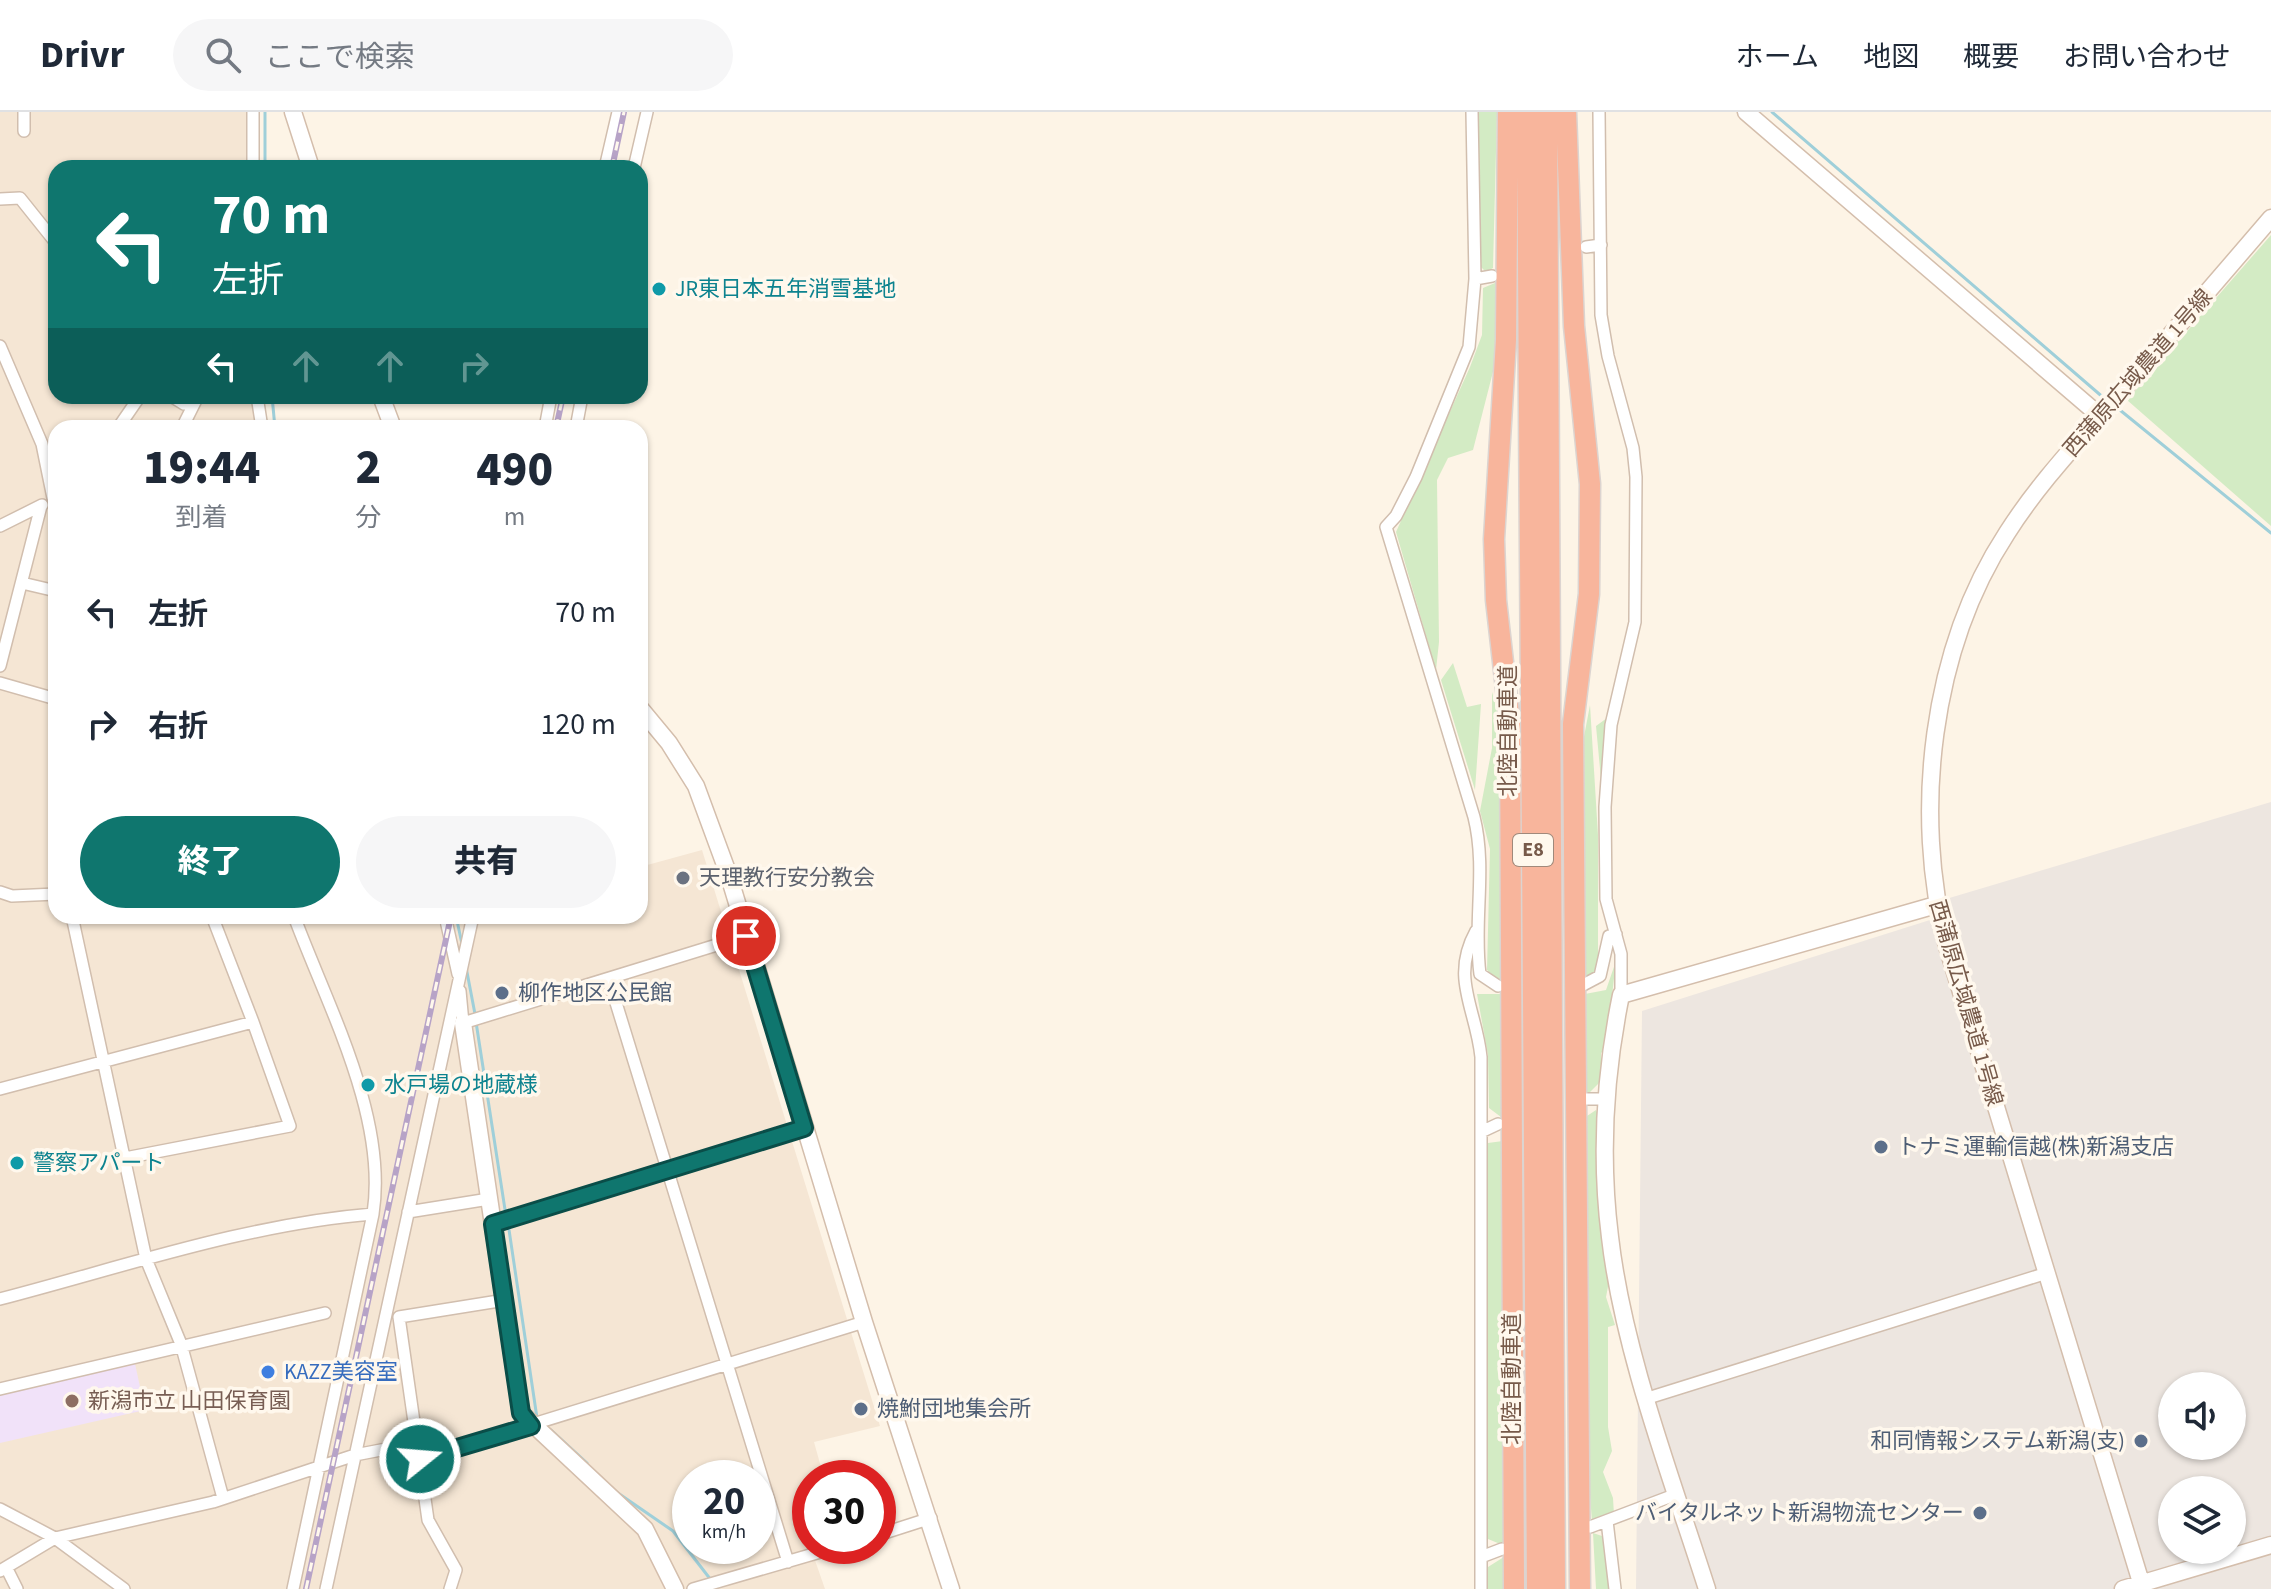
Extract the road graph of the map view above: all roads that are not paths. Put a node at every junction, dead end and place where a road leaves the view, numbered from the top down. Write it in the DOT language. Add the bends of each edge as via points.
graph roads {
  1 [pos="24,112"];
  2 [pos="253,112"];
  3 [pos="293,112"];
  4 [pos="618,112"];
  5 [pos="647,112"];
  6 [pos="1472,112"];
  7 [pos="1508,112"];
  8 [pos="1527,112"];
  9 [pos="1547,112"];
  10 [pos="1566,112"];
  11 [pos="1599,112"];
  12 [pos="1746,112"];
  13 [pos="24,131"];
  14 [pos="253,160"];
  15 [pos="308,160"];
  16 [pos="607,160"];
  17 [pos="636,160"];
  18 [pos="0,199"];
  19 [pos="2271,218"];
  20 [pos="48,233"];
  21 [pos="1601,245"];
  22 [pos="1586,247"];
  23 [pos="1492,276"];
  24 [pos="1475,279"];
  25 [pos="0,346"];
  26 [pos="2100,416"];
  27 [pos="48,470"];
  28 [pos="48,501"];
  29 [pos="41,506"];
  30 [pos="0,526"];
  31 [pos="22,583"];
  32 [pos="48,589"];
  33 [pos="0,666"];
  34 [pos="0,683"];
  35 [pos="48,697"];
  36 [pos="648,718"];
  37 [pos="0,892"];
  38 [pos="48,894"];
  39 [pos="1936,905"];
  40 [pos="74,924"];
  41 [pos="215,924"];
  42 [pos="297,924"];
  43 [pos="447,924"];
  44 [pos="471,924"];
  45 [pos="1476,931"];
  46 [pos="1616,934"];
  47 [pos="746,936"];
  48 [pos="459,979"];
  49 [pos="609,980"];
  50 [pos="1583,985"];
  51 [pos="1498,986"];
  52 [pos="1621,995"];
  53 [pos="253,1022"];
  54 [pos="463,1023"];
  55 [pos="103,1060"];
  56 [pos="0,1089"];
  57 [pos="1583,1099"];
  58 [pos="1607,1099"];
  59 [pos="1498,1124"];
  60 [pos="804,1128"];
  61 [pos="1481,1132"];
  62 [pos="125,1158"];
  63 [pos="665,1171"];
  64 [pos="489,1199"];
  65 [pos="408,1212"];
  66 [pos="373,1214"];
  67 [pos="493,1224"];
  68 [pos="146,1259"];
  69 [pos="2047,1273"];
  70 [pos="0,1299"];
  71 [pos="505,1300"];
  72 [pos="325,1313"];
  73 [pos="864,1322"];
  74 [pos="181,1344"];
  75 [pos="727,1365"];
  76 [pos="0,1389"];
  77 [pos="1648,1398"];
  78 [pos="531,1426"];
  79 [pos="417,1443"];
  80 [pos="355,1455"];
  81 [pos="420,1459"];
  82 [pos="320,1469"];
  83 [pos="1677,1494"];
  84 [pos="223,1498"];
  85 [pos="0,1509"];
  86 [pos="931,1518"];
  87 [pos="1607,1521"];
  88 [pos="1584,1525"];
  89 [pos="896,1529"];
  90 [pos="55,1538"];
  91 [pos="2271,1545"];
  92 [pos="1502,1549"];
  93 [pos="1481,1557"];
  94 [pos="792,1561"];
  95 [pos="788,1562"];
  96 [pos="3,1570"];
  97 [pos="2142,1586"];
  98 [pos="17,1589"];
  99 [pos="124,1589"];
  100 [pos="293,1589"];
  101 [pos="326,1589"];
  102 [pos="450,1589"];
  103 [pos="675,1589"];
  104 [pos="693,1589"];
  105 [pos="951,1589"];
  106 [pos="1481,1589"];
  107 [pos="1514,1589"];
  108 [pos="1537,1589"];
  109 [pos="1555,1589"];
  110 [pos="1583,1589"];
  111 [pos="1615,1589"];
  112 [pos="1707,1589"];
  113 [pos="2123,1589"];
  1 -- 13 [label="street"];
  2 -- 14 [label="street"];
  3 -- 15 [label="street"];
  4 -- 16 [label="street"];
  5 -- 17 [label="street"];
  6 -- 24 [label="street"];
  7 -- 107 [label="highway" via="1506,340 1494,539 1510,724"];
  8 -- 108 [label="highway, 北陸自動車道 / E8"];
  9 -- 109 [label="highway, 北陸自動車道 / E8"];
  10 -- 88 [label="highway" via="1574,326 1590,484 1589,594 1573,724"];
  11 -- 21 [label="street"];
  12 -- 26 [label="street"];
  18 -- 20 [label="street" via="20,198"];
  19 -- 26 [label="street, 西蒲原広域農道 1号線"];
  21 -- 22 [label="street"];
  21 -- 46 [label="street" via="1604,337 1636,477 1635,622 1611,725 1605,807 1606,899"];
  23 -- 24 [label="street"];
  24 -- 45 [label="street" via="1474,325 1463,366 1416,477 1386,527 1478,835"];
  25 -- 27 [label="street"];
  26 -- 39 [label="street, 西蒲原広域農道 1号線" via="2005,536 1966,613 1942,699 1928,784"];
  28 -- 29 [label="street"];
  29 -- 30 [label="street"];
  29 -- 31 [label="street"];
  31 -- 32 [label="street"];
  31 -- 33 [label="street"];
  34 -- 35 [label="street"];
  36 -- 47 [label="street" via="696,786"];
  37 -- 38 [label="street"];
  39 -- 52 [label="street"];
  39 -- 69 [label="street, 西蒲原広域農道 1号線"];
  40 -- 55 [label="street"];
  41 -- 53 [label="street"];
  42 -- 66 [label="street" via="358,1077 378,1183"];
  43 -- 48 [label="street"];
  44 -- 48 [label="street"];
  45 -- 51 [label="street" via="1480,974"];
  45 -- 61 [label="street" via="1462,971 1479,1039"];
  46 -- 50 [label="street" via="1609,936 1600,976"];
  46 -- 52 [label="street"];
  47 -- 49 [label="street"];
  47 -- 60 [label="street"];
  48 -- 54 [label="street"];
  48 -- 65 [label="street"];
  49 -- 54 [label="street"];
  49 -- 63 [label="street"];
  52 -- 58 [label="street"];
  53 -- 55 [label="street"];
  53 -- 62 [label="street" via="290,1126"];
  54 -- 64 [label="street"];
  55 -- 56 [label="street"];
  55 -- 62 [label="street"];
  57 -- 58 [label="street"];
  58 -- 77 [label="street" via="1609,1234 1624,1317"];
  59 -- 61 [label="street"];
  60 -- 63 [label="street"];
  60 -- 73 [label="street"];
  61 -- 93 [label="street"];
  62 -- 68 [label="street"];
  63 -- 67 [label="street"];
  63 -- 75 [label="street"];
  64 -- 65 [label="street"];
  64 -- 67 [label="street"];
  65 -- 80 [label="street"];
  66 -- 68 [label="street" via="331,1217"];
  66 -- 82 [label="street"];
  67 -- 71 [label="street"];
  68 -- 70 [label="street"];
  68 -- 74 [label="street"];
  69 -- 77 [label="street"];
  69 -- 97 [label="street, 西蒲原広域農道 1号線"];
  71 -- 78 [label="street" via="521,1413"];
  71 -- 79 [label="street" via="399,1317"];
  72 -- 74 [label="street"];
  73 -- 75 [label="street"];
  73 -- 86 [label="street"];
  74 -- 76 [label="street"];
  74 -- 84 [label="street"];
  75 -- 78 [label="street"];
  75 -- 95 [label="street"];
  77 -- 83 [label="street"];
  78 -- 81 [label="street"];
  78 -- 103 [label="street" via="645,1529"];
  79 -- 80 [label="street"];
  79 -- 81 [label="street"];
  80 -- 82 [label="street"];
  80 -- 101 [label="street"];
  81 -- 102 [label="street" via="428,1520 456,1570"];
  82 -- 84 [label="street"];
  82 -- 100 [label="street"];
  83 -- 87 [label="street"];
  83 -- 112 [label="street"];
  84 -- 90 [label="street"];
  85 -- 90 [label="street"];
  86 -- 89 [label="street"];
  86 -- 105 [label="street"];
  87 -- 88 [label="street"];
  87 -- 111 [label="street"];
  88 -- 110 [label="highway"];
  90 -- 96 [label="street"];
  90 -- 99 [label="street"];
  91 -- 97 [label="street"];
  92 -- 93 [label="street"];
  93 -- 106 [label="street"];
  94 -- 95 [label="street"];
  95 -- 104 [label="street"];
  96 -- 98 [label="street"];
  97 -- 113 [label="street"];
}
